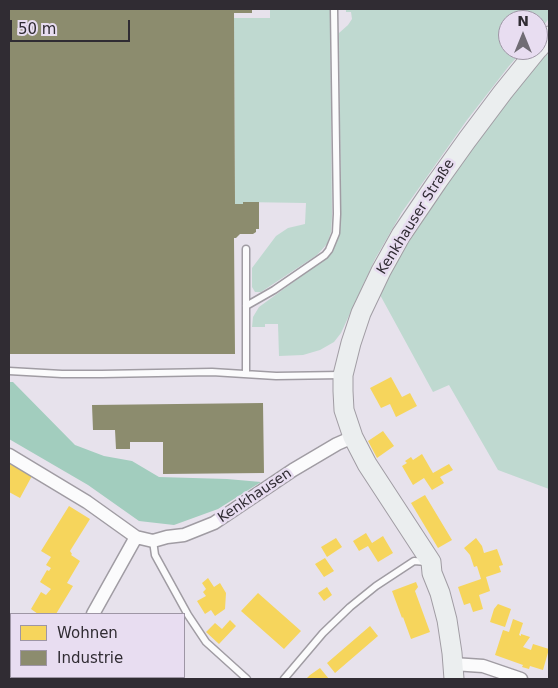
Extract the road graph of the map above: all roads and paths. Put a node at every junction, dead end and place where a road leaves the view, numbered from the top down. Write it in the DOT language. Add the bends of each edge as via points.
graph roads {
  1 [pos="334,9"];
  2 [pos="530,60"];
  3 [pos="246,249"];
  4 [pos="246,306"];
  5 [pos="9,371"];
  6 [pos="246,374"];
  7 [pos="344,375"];
  8 [pos="352,437"];
  9 [pos="9,455"];
  10 [pos="136,537"];
  11 [pos="153,541"];
  12 [pos="431,562"];
  13 [pos="94,613"];
  14 [pos="454,672"];
  15 [pos="247,679"];
  16 [pos="284,679"];
  17 [pos="521,679"];
  1 -- 4 [label="lane" via="336,233 324,255"];
  2 -- 7 [label="street, Kenkhauser Straße" via="467,140 401,235 360,313"];
  3 -- 4 [label="lane"];
  4 -- 6 [label="lane"];
  5 -- 6 [label="lane"];
  6 -- 7 [label="lane"];
  7 -- 8 [label="street, Kenkhauser Straße" via="344,410"];
  8 -- 11 [label="street, Kenkhausen" via="293,470 214,523 184,535"];
  8 -- 12 [label="street, Kenkhauser Straße"];
  9 -- 10 [label="street, Kenkhausen"];
  10 -- 11 [label="street, Kenkhausen"];
  10 -- 13 [label="street"];
  11 -- 15 [label="lane" via="155,555 206,642"];
  12 -- 14 [label="street, Kenkhauser Straße" via="447,620"];
  12 -- 16 [label="lane" via="414,561 350,606"];
  14 -- 17 [label="street" via="483,666"];
}
